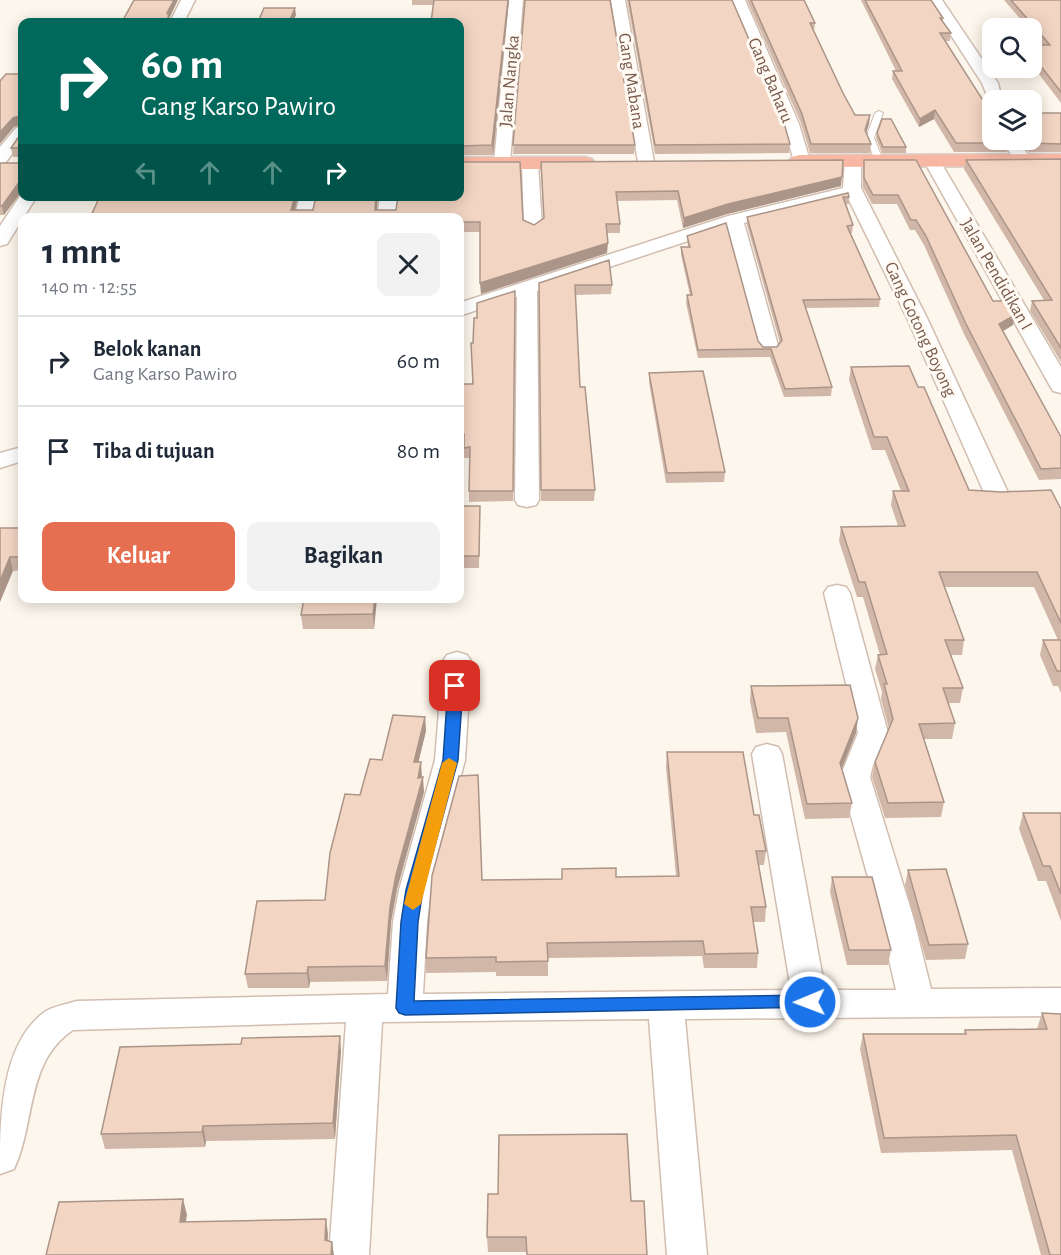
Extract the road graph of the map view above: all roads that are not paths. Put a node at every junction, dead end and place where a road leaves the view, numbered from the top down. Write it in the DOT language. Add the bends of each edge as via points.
graph roads {
  1 [pos="188,0"];
  2 [pos="516,0"];
  3 [pos="618,0"];
  4 [pos="738,0"];
  5 [pos="935,0"];
  6 [pos="179,18"];
  7 [pos="992,90"];
  8 [pos="879,113"];
  9 [pos="18,136"];
  10 [pos="1017,150"];
  11 [pos="0,158"];
  12 [pos="1024,160"];
  13 [pos="1061,160"];
  14 [pos="780,161"];
  15 [pos="802,161"];
  16 [pos="882,161"];
  17 [pos="932,161"];
  18 [pos="623,162"];
  19 [pos="646,162"];
  20 [pos="668,162"];
  21 [pos="464,163"];
  22 [pos="502,163"];
  23 [pos="530,163"];
  24 [pos="600,163"];
  25 [pos="0,165"];
  26 [pos="18,165"];
  27 [pos="852,179"];
  28 [pos="26,201"];
  29 [pos="734,220"];
  30 [pos="533,228"];
  31 [pos="0,240"];
  32 [pos="527,288"];
  33 [pos="464,308"];
  34 [pos="769,349"];
  35 [pos="1061,386"];
  36 [pos="18,455"];
  37 [pos="0,461"];
  38 [pos="998,497"];
  39 [pos="527,501"];
  40 [pos="837,593"];
  41 [pos="457,661"];
  42 [pos="767,754"];
  43 [pos="810,1002"];
  44 [pos="916,1002"];
  45 [pos="1061,1002"];
  46 [pos="666,1005"];
  47 [pos="365,1008"];
  48 [pos="405,1008"];
  49 [pos="4,1114"];
  50 [pos="0,1157"];
  51 [pos="349,1255"];
  52 [pos="687,1255"];
  1 -- 6 [label="street"];
  2 -- 22 [label="street, Jalan Nangka"];
  3 -- 19 [label="street, Gang Mabana"];
  4 -- 15 [label="street, Gang Baharu" via="791,124"];
  5 -- 7 [label="street"];
  8 -- 16 [label="lane" via="870,138"];
  9 -- 11 [label="street"];
  10 -- 12 [label="street"];
  12 -- 13 [label="highway"];
  12 -- 17 [label="highway"];
  14 -- 15 [label="highway"];
  15 -- 27 [label="highway"];
  16 -- 17 [label="highway"];
  16 -- 27 [label="highway"];
  17 -- 35 [label="street, Jalan Pendidikan I"];
  18 -- 19 [label="highway"];
  19 -- 20 [label="highway"];
  21 -- 22 [label="highway"];
  22 -- 23 [label="highway"];
  23 -- 24 [label="highway"];
  23 -- 30 [label="street"];
  25 -- 26 [label="highway"];
  27 -- 29 [label="street"];
  27 -- 38 [label="street, Gang Gotong Boyong"];
  28 -- 31 [label="street"];
  29 -- 32 [label="street"];
  29 -- 34 [label="street"];
  32 -- 33 [label="street"];
  32 -- 39 [label="street"];
  36 -- 37 [label="street"];
  40 -- 44 [label="street" via="873,733 869,747 858,761 855,777 897,920"];
  41 -- 48 [label="street" via="450,760 410,922"];
  42 -- 43 [label="street"];
  43 -- 44 [label="street"];
  43 -- 46 [label="street"];
  44 -- 45 [label="street"];
  46 -- 48 [label="street"];
  46 -- 52 [label="street"];
  47 -- 48 [label="street"];
  47 -- 49 [label="street" via="65,1017 50,1025 34,1043"];
  47 -- 51 [label="street"];
  49 -- 50 [label="street"];
}
